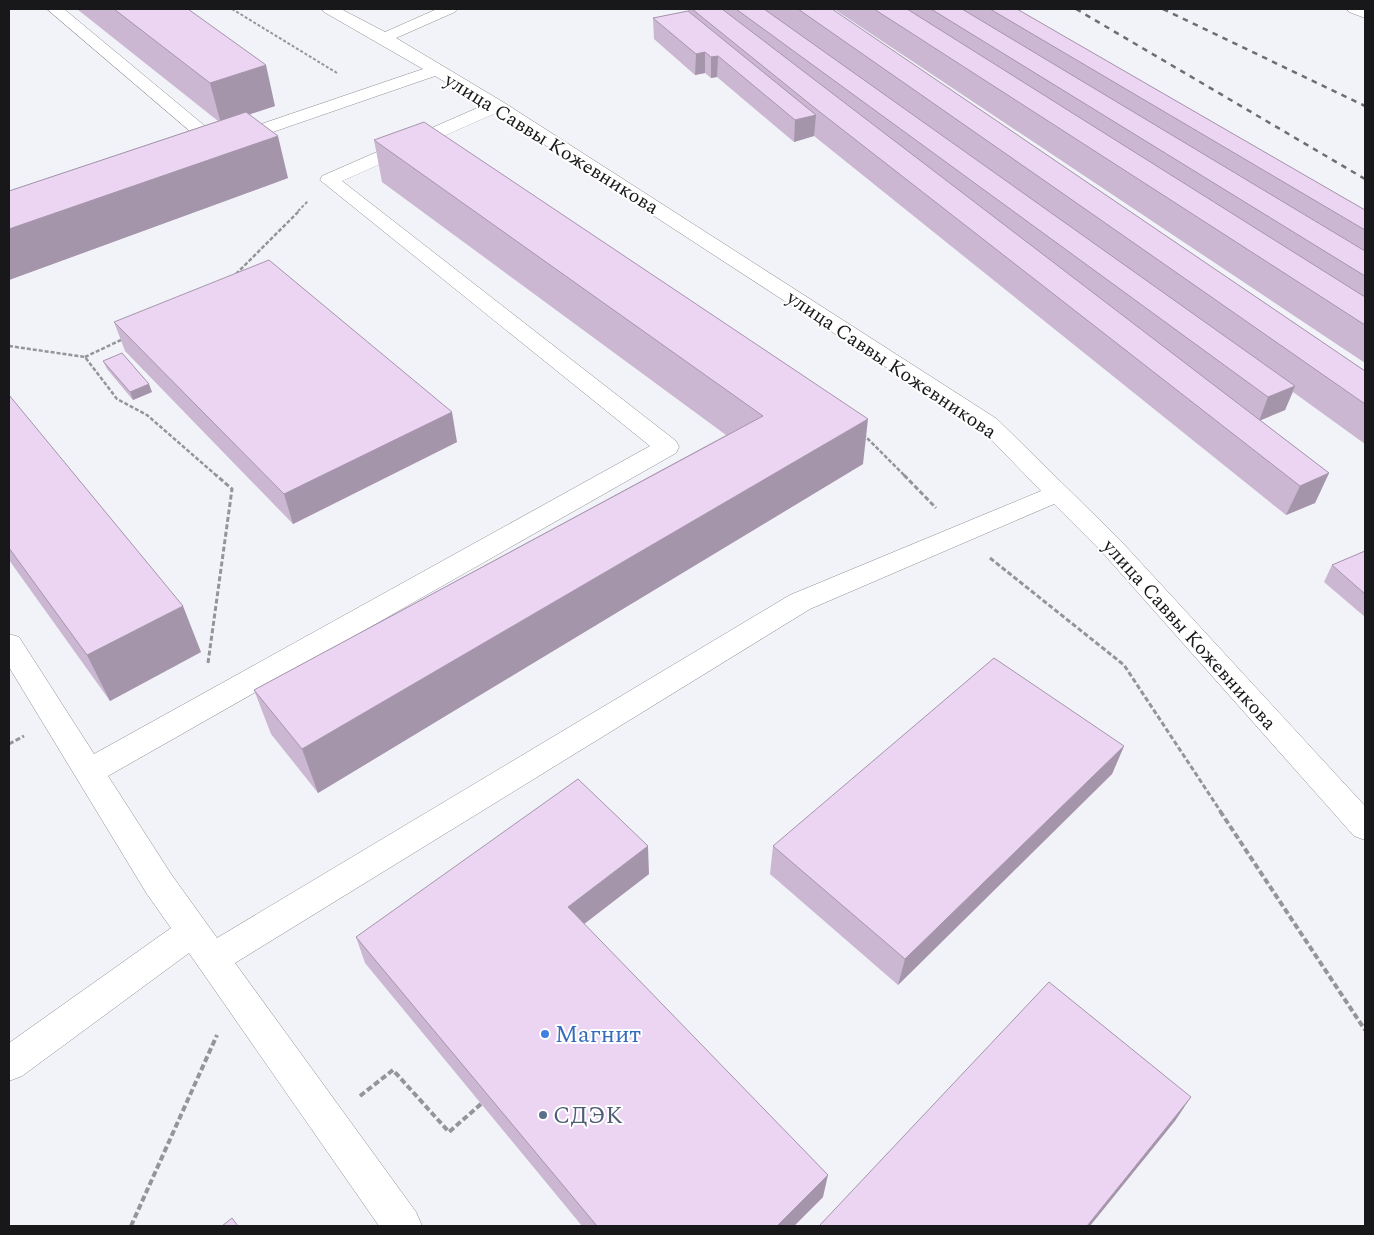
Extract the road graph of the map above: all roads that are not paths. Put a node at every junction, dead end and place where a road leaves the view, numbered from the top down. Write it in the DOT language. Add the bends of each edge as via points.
graph roads {
  1 [pos="55,9"];
  2 [pos="330,9"];
  3 [pos="449,9"];
  4 [pos="1355,9"];
  5 [pos="1365,13"];
  6 [pos="384,38"];
  7 [pos="436,70"];
  8 [pos="497,106"];
  9 [pos="217,145"];
  10 [pos="198,151"];
  11 [pos="1058,493"];
  12 [pos="9,644"];
  13 [pos="88,772"];
  14 [pos="1365,827"];
  15 [pos="193,931"];
  16 [pos="212,959"];
  17 [pos="9,1064"];
  18 [pos="402,1226"];
  1 -- 9 [label="street"];
  2 -- 6 [label="street, улица Саввы Кожевникова"];
  3 -- 6 [label="street"];
  4 -- 5 [label="street"];
  6 -- 7 [label="street, улица Саввы Кожевникова"];
  7 -- 8 [label="street, улица Саввы Кожевникова"];
  7 -- 9 [label="street"];
  8 -- 11 [label="street, улица Саввы Кожевникова" via="989,424"];
  8 -- 13 [label="street" via="329,180 667,447"];
  9 -- 10 [label="street"];
  11 -- 14 [label="street, улица Саввы Кожевникова" via="1111,546"];
  11 -- 16 [label="street" via="800,602"];
  12 -- 13 [label="street"];
  13 -- 15 [label="street"];
  15 -- 16 [label="street"];
  15 -- 17 [label="street"];
  16 -- 18 [label="street"];
}
